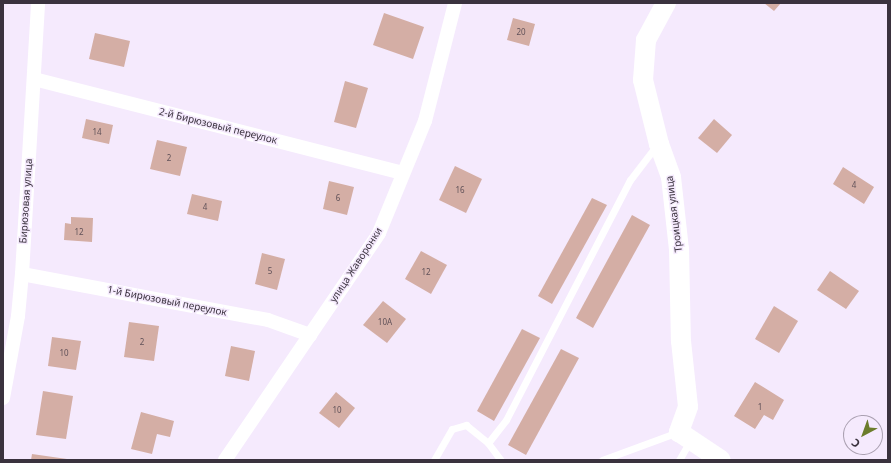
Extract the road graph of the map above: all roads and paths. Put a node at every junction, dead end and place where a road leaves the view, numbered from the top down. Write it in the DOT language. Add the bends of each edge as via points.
graph roads {
  1 [pos="38,3"];
  2 [pos="666,3"];
  3 [pos="451,5"];
  4 [pos="34,79"];
  5 [pos="659,144"];
  6 [pos="402,173"];
  7 [pos="22,274"];
  8 [pos="310,335"];
  9 [pos="3,398"];
  10 [pos="684,437"];
  11 [pos="488,443"];
  12 [pos="225,460"];
  13 [pos="434,460"];
  14 [pos="501,460"];
  15 [pos="602,460"];
  16 [pos="679,460"];
  17 [pos="722,460"];
  1 -- 4 [label="street, Бирюзовая улица"];
  2 -- 5 [label="street, Троицкая улица" via="646,40 643,80"];
  3 -- 6 [label="street, улица Жаворонки" via="425,121"];
  4 -- 6 [label="street, 2-й Бирюзовый переулок"];
  4 -- 7 [label="street, Бирюзовая улица"];
  5 -- 10 [label="street, Троицкая улица" via="671,177 679,249 681,341 688,407"];
  5 -- 11 [label="lane" via="630,180 506,420"];
  6 -- 8 [label="street, улица Жаворонки" via="379,233"];
  7 -- 8 [label="street, 1-й Бирюзовый переулок" via="268,320"];
  7 -- 9 [label="street, Бирюзовая улица" via="18,316"];
  8 -- 12 [label="street, улица Жаворонки"];
  10 -- 15 [label="lane"];
  10 -- 16 [label="lane"];
  10 -- 17 [label="street"];
  11 -- 13 [label="lane" via="466,424 452,430"];
  11 -- 14 [label="lane"];
}
